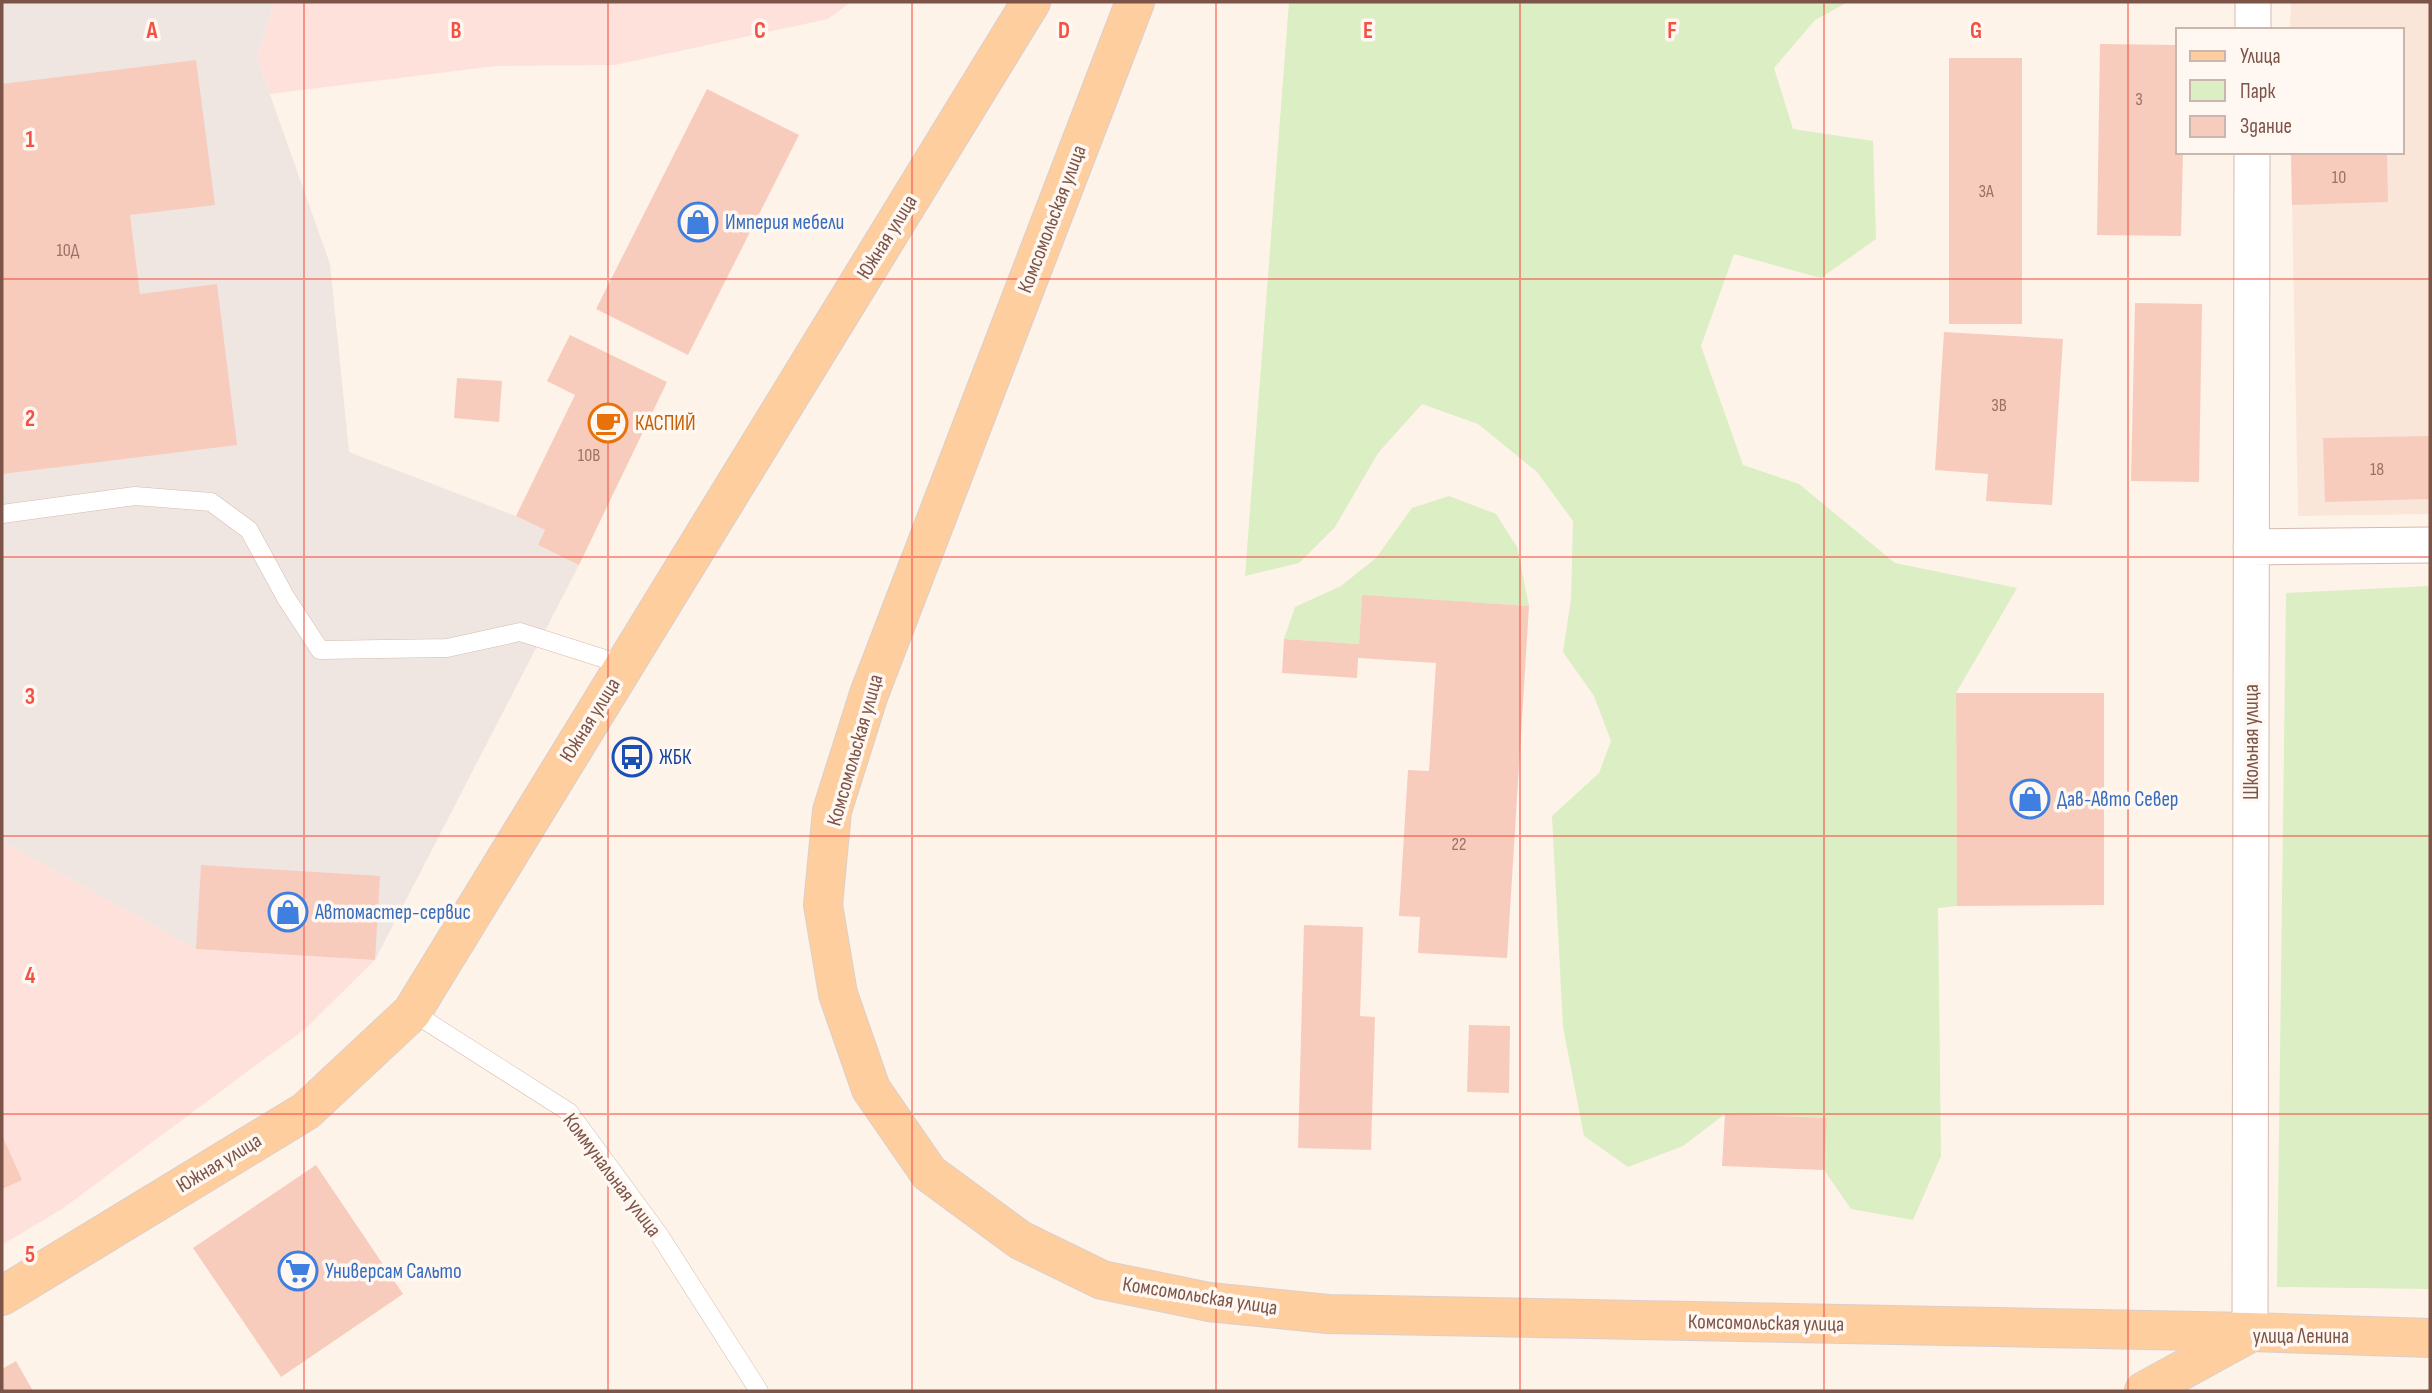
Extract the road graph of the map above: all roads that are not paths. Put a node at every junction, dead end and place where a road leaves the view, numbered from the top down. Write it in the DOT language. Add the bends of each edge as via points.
graph roads {
  1 [pos="1031,2"];
  2 [pos="1135,2"];
  3 [pos="2253,2"];
  4 [pos="2253,28"];
  5 [pos="2252,154"];
  6 [pos="2,514"];
  7 [pos="2430,545"];
  8 [pos="2251,547"];
  9 [pos="624,665"];
  10 [pos="412,1012"];
  11 [pos="2,1296"];
  12 [pos="2250,1332"];
  13 [pos="2430,1338"];
  14 [pos="759,1391"];
  15 [pos="2144,1391"];
  1 -- 9 [label="main road, Южная улица"];
  2 -- 12 [label="main road, Комсомольская улица" via="869,694 832,811 823,905 838,994 871,1089 929,1173 1020,1240 1102,1280 1209,1302 1328,1314"];
  3 -- 4 [label="street"];
  5 -- 8 [label="street, Школьная улица"];
  6 -- 9 [label="lane" via="135,496 211,502 250,530 320,650 447,648 520,632"];
  7 -- 8 [label="street"];
  8 -- 12 [label="street, Школьная улица"];
  9 -- 10 [label="main road, Южная улица"];
  10 -- 11 [label="main road, Южная улица" via="306,1111"];
  10 -- 14 [label="lane, Коммунальная улица" via="569,1112 660,1236"];
  12 -- 13 [label="main road, улица Ленина"];
  12 -- 15 [label="main road, улица Ленина"];
}
